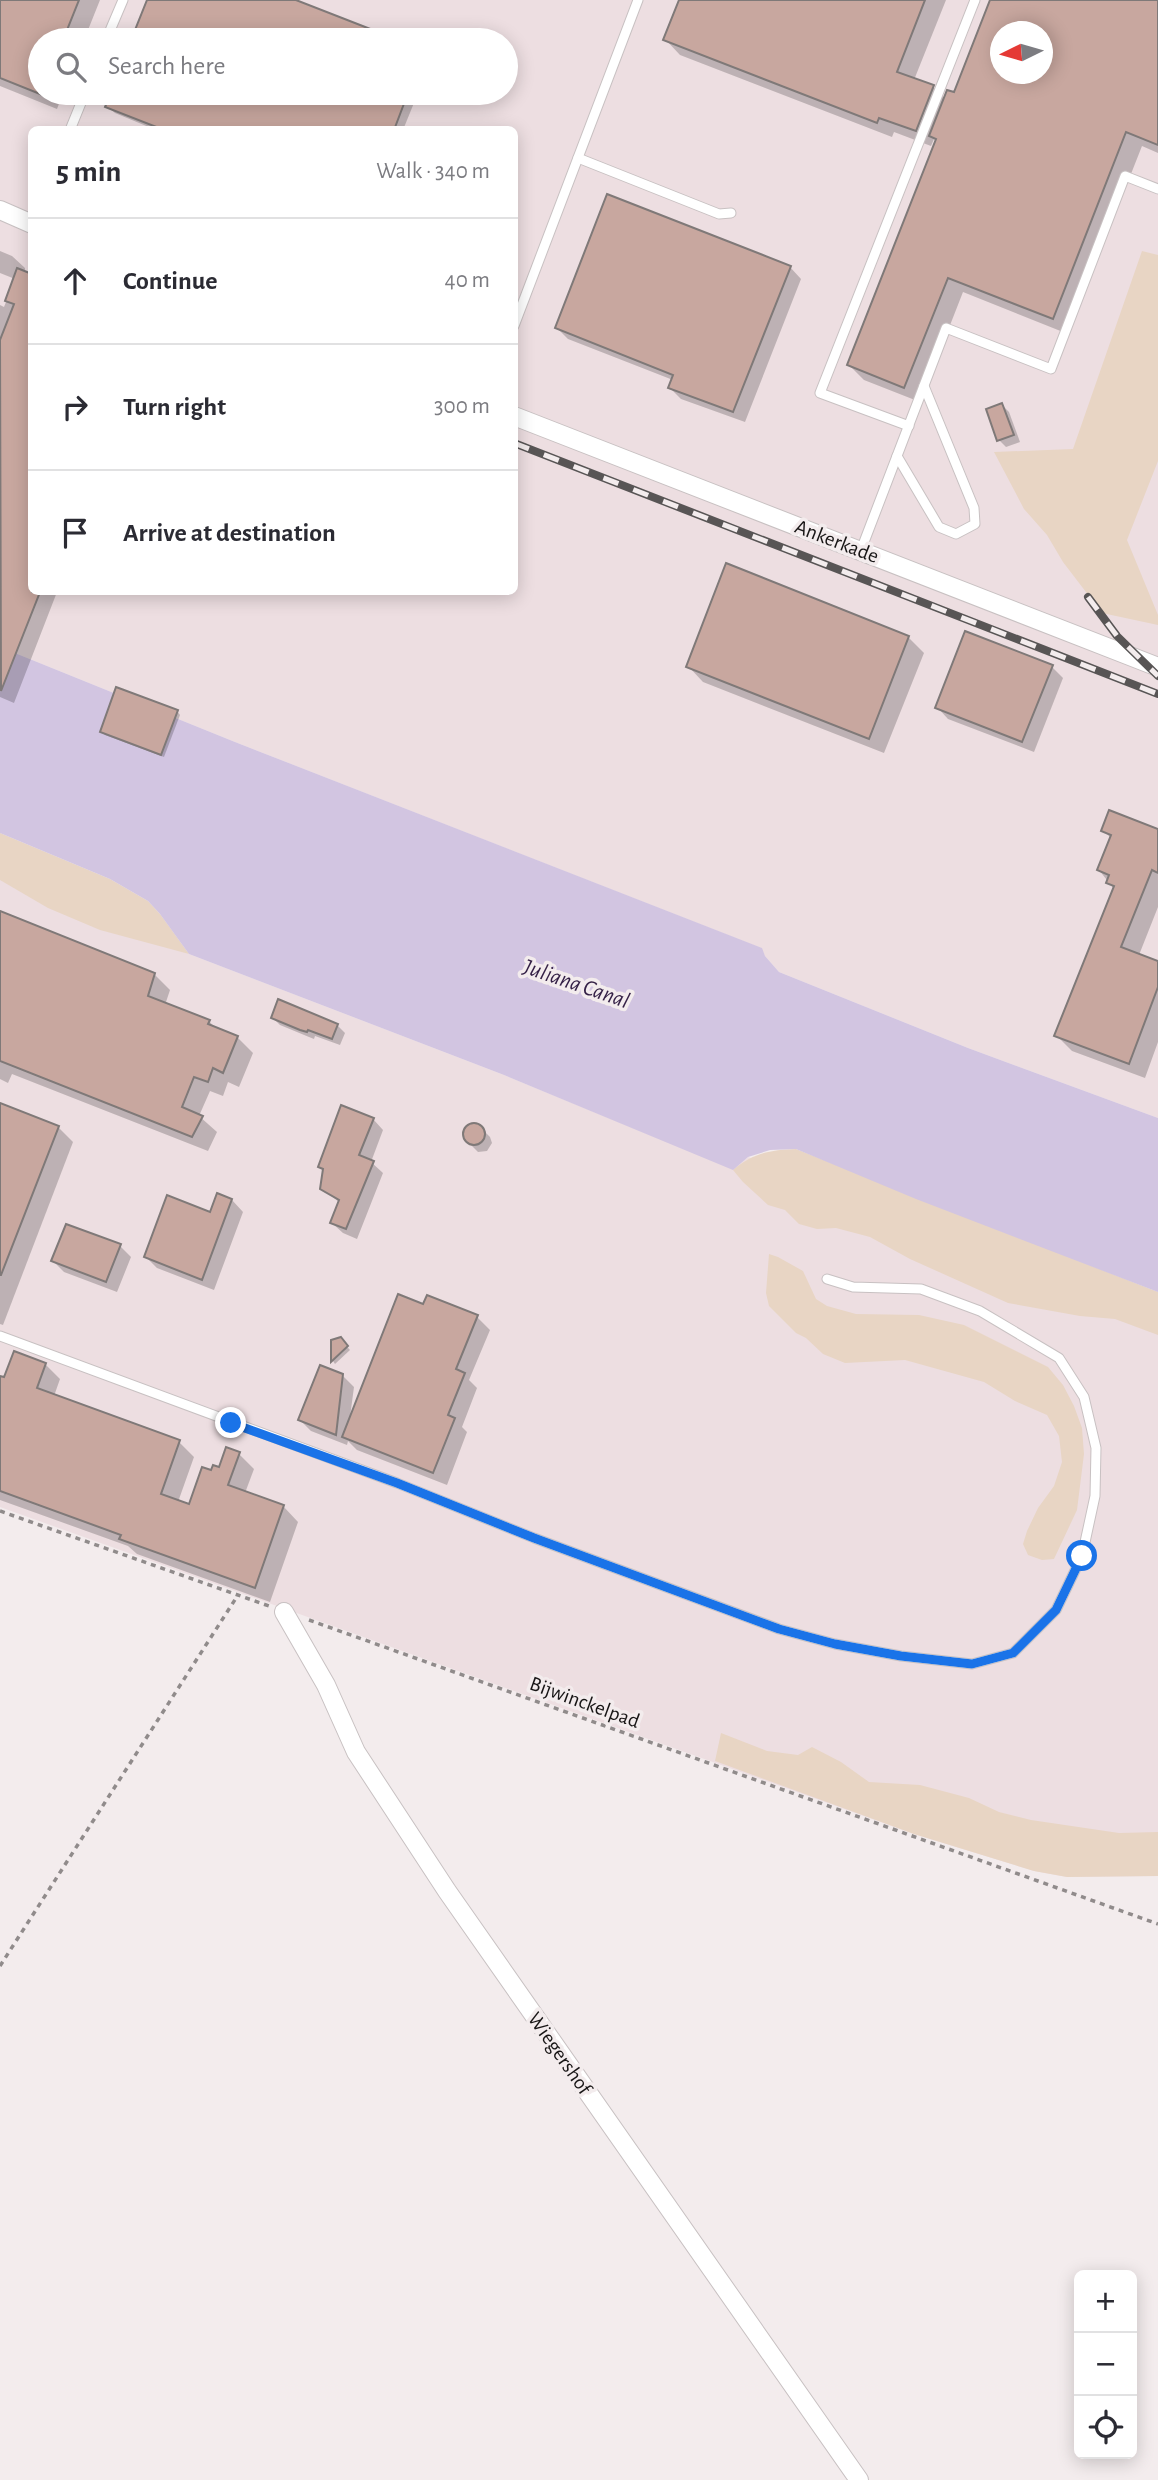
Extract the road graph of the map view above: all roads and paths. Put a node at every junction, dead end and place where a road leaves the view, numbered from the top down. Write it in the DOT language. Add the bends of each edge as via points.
graph roads {
  1 [pos="123,0"];
  2 [pos="638,0"];
  3 [pos="975,0"];
  4 [pos="112,28"];
  5 [pos="80,105"];
  6 [pos="72,126"];
  7 [pos="578,158"];
  8 [pos="1158,189"];
  9 [pos="0,210"];
  10 [pos="731,213"];
  11 [pos="28,222"];
  12 [pos="518,316"];
  13 [pos="924,386"];
  14 [pos="518,418"];
  15 [pos="909,426"];
  16 [pos="897,456"];
  17 [pos="861,550"];
  18 [pos="1158,667"];
  19 [pos="827,1279"];
  20 [pos="0,1336"];
  21 [pos="0,1511"];
  22 [pos="239,1595"];
  23 [pos="284,1612"];
  24 [pos="1158,1924"];
  25 [pos="0,1966"];
  26 [pos="859,2480"];
  1 -- 4 [label="lane"];
  2 -- 7 [label="lane"];
  3 -- 15 [label="lane" via="820,393"];
  5 -- 6 [label="lane"];
  7 -- 10 [label="lane" via="719,214"];
  7 -- 12 [label="lane"];
  8 -- 13 [label="lane" via="1125,176 1051,369 946,328"];
  9 -- 11 [label="street"];
  13 -- 15 [label="lane"];
  13 -- 16 [label="lane" via="974,508 975,524 956,534 939,527"];
  14 -- 17 [label="street, Ankerkade"];
  15 -- 16 [label="lane"];
  16 -- 17 [label="lane"];
  17 -- 18 [label="street, Ankerkade"];
  19 -- 20 [label="lane" via="853,1287 921,1289 979,1311 1059,1358 1084,1397 1096,1448 1095,1496 1082,1556 1056,1610 1013,1653 972,1664 901,1656 779,1629"];
  21 -- 22 [label="path, Bijwinckelpad"];
  22 -- 23 [label="path, Bijwinckelpad"];
  22 -- 25 [label="path"];
  23 -- 24 [label="path, Bijwinckelpad"];
  23 -- 26 [label="street, Wiegershof" via="326,1685 356,1752 447,1891"];
}
